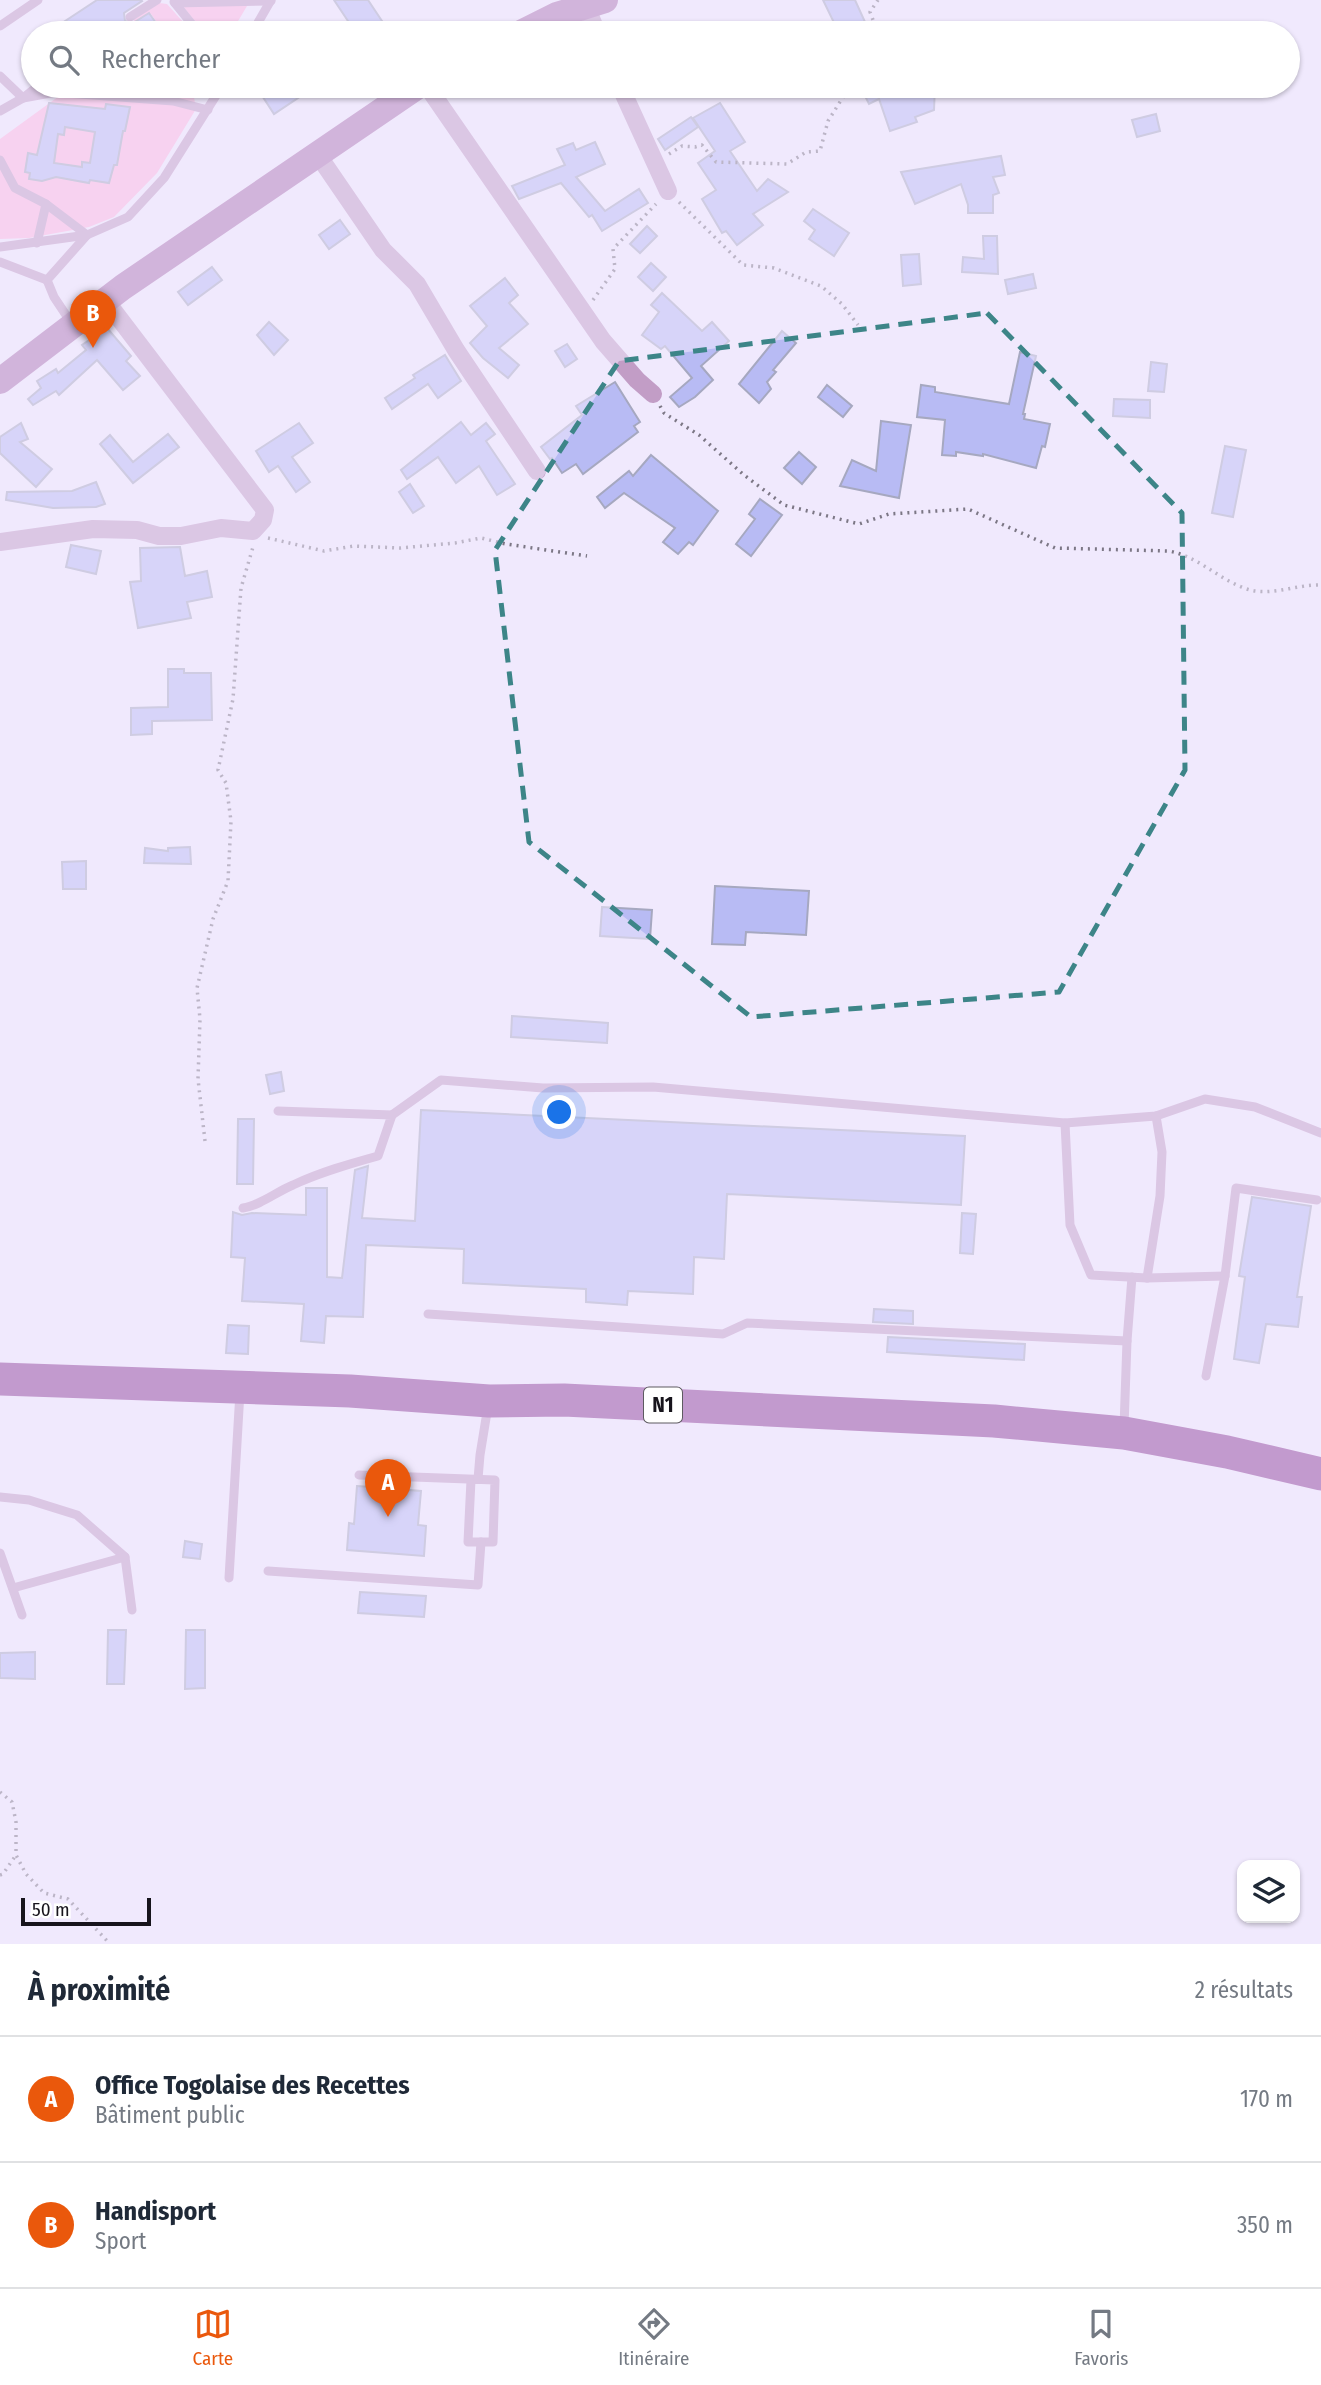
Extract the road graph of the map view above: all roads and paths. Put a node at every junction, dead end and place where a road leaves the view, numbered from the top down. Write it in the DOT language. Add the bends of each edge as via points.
graph roads {
  1 [pos="38,0"];
  2 [pos="157,0"];
  3 [pos="878,0"];
  4 [pos="271,1"];
  5 [pos="174,2"];
  6 [pos="595,3"];
  7 [pos="555,8"];
  8 [pos="131,18"];
  9 [pos="190,21"];
  10 [pos="259,21"];
  11 [pos="537,21"];
  12 [pos="596,21"];
  13 [pos="873,21"];
  14 [pos="0,26"];
  15 [pos="0,76"];
  16 [pos="21,95"];
  17 [pos="21,98"];
  18 [pos="133,98"];
  19 [pos="215,98"];
  20 [pos="401,98"];
  21 [pos="435,98"];
  22 [pos="625,98"];
  23 [pos="842,98"];
  24 [pos="208,110"];
  25 [pos="0,111"];
  26 [pos="318,155"];
  27 [pos="0,160"];
  28 [pos="654,163"];
  29 [pos="668,191"];
  30 [pos="46,204"];
  31 [pos="87,235"];
  32 [pos="37,243"];
  33 [pos="0,247"];
  34 [pos="0,262"];
  35 [pos="47,280"];
  36 [pos="106,301"];
  37 [pos="583,313"];
  38 [pos="858,325"];
  39 [pos="73,326"];
  40 [pos="0,380"];
  41 [pos="653,394"];
  42 [pos="537,471"];
  43 [pos="0,542"];
  44 [pos="587,555"];
  45 [pos="1321,585"];
  46 [pos="278,1111"];
  47 [pos="392,1115"];
  48 [pos="1156,1116"];
  49 [pos="1065,1123"];
  50 [pos="1321,1133"];
  51 [pos="205,1141"];
  52 [pos="1317,1200"];
  53 [pos="243,1208"];
  54 [pos="1225,1276"];
  55 [pos="1132,1277"];
  56 [pos="1147,1278"];
  57 [pos="428,1314"];
  58 [pos="1127,1341"];
  59 [pos="1206,1376"];
  60 [pos="0,1379"];
  61 [pos="240,1387"];
  62 [pos="489,1401"];
  63 [pos="1124,1433"];
  64 [pos="1321,1474"];
  65 [pos="359,1475"];
  66 [pos="474,1480"];
  67 [pos="0,1497"];
  68 [pos="481,1542"];
  69 [pos="0,1553"];
  70 [pos="125,1556"];
  71 [pos="268,1571"];
  72 [pos="229,1578"];
  73 [pos="13,1588"];
  74 [pos="132,1610"];
  75 [pos="22,1615"];
  76 [pos="0,1792"];
  77 [pos="16,1855"];
  78 [pos="0,1875"];
  79 [pos="110,1944"];
  1 -- 14 [label="lane"];
  2 -- 8 [label="lane"];
  3 -- 13 [label="path" via="870,12"];
  4 -- 5 [label="lane"];
  4 -- 10 [label="lane"];
  5 -- 9 [label="lane"];
  6 -- 7 [label="main road"];
  6 -- 12 [label="street"];
  7 -- 11 [label="main road"];
  15 -- 16 [label="lane"];
  17 -- 25 [label="lane"];
  18 -- 24 [label="lane"];
  19 -- 24 [label="lane"];
  20 -- 26 [label="main road"];
  21 -- 37 [label="street"];
  22 -- 28 [label="street"];
  23 -- 28 [label="path" via="828,121 820,151 806,152 786,164 716,162 702,145 682,146"];
  24 -- 31 [label="lane" via="164,178 128,217"];
  26 -- 36 [label="main road"];
  26 -- 42 [label="street" via="383,250 417,284"];
  27 -- 30 [label="lane" via="15,188"];
  28 -- 29 [label="street"];
  29 -- 37 [label="path" via="613,249 615,269"];
  29 -- 38 [label="path" via="743,265 774,268 821,286"];
  30 -- 31 [label="lane"];
  30 -- 32 [label="lane"];
  31 -- 32 [label="lane"];
  31 -- 35 [label="lane"];
  32 -- 33 [label="lane"];
  34 -- 35 [label="lane"];
  35 -- 39 [label="lane"];
  36 -- 39 [label="main road"];
  36 -- 43 [label="street" via="265,510 263,520 253,531 221,528 159,536 93,528"];
  37 -- 41 [label="street"];
  39 -- 40 [label="main road"];
  41 -- 45 [label="path" via="664,413 699,435 784,505 859,524 889,514 968,509 1055,548 1184,554 1244,588 1261,592"];
  44 -- 51 [label="path" via="481,538 324,551 257,535 241,587 233,699 218,770 226,783 231,821 228,881 213,919 197,988 198,1079"];
  46 -- 47 [label="lane"];
  47 -- 49 [label="lane" via="441,1080 543,1088 653,1087"];
  47 -- 53 [label="lane" via="378,1156 326,1170"];
  48 -- 49 [label="lane"];
  48 -- 50 [label="lane" via="1205,1099 1255,1107"];
  48 -- 56 [label="lane" via="1160,1196"];
  49 -- 55 [label="lane" via="1070,1225 1091,1275"];
  52 -- 54 [label="lane" via="1236,1188"];
  54 -- 56 [label="lane"];
  54 -- 59 [label="lane"];
  55 -- 56 [label="lane"];
  55 -- 58 [label="lane"];
  57 -- 58 [label="lane" via="723,1334 747,1322"];
  58 -- 63 [label="lane"];
  60 -- 61 [label="highway, N1"];
  61 -- 62 [label="highway, N1"];
  61 -- 72 [label="lane"];
  62 -- 63 [label="highway, N1" via="564,1400 981,1421"];
  62 -- 66 [label="lane"];
  63 -- 64 [label="highway, N1"];
  65 -- 66 [label="lane"];
  66 -- 68 [label="lane" via="468,1542"];
  66 -- 68 [label="lane" via="495,1480 493,1542"];
  67 -- 70 [label="lane" via="29,1500 77,1515"];
  68 -- 71 [label="lane" via="478,1585"];
  69 -- 73 [label="lane"];
  70 -- 73 [label="lane"];
  70 -- 74 [label="lane"];
  73 -- 75 [label="lane"];
  76 -- 77 [label="path" via="12,1802"];
  77 -- 78 [label="path"];
  77 -- 79 [label="path" via="44,1893 68,1899"];
}
